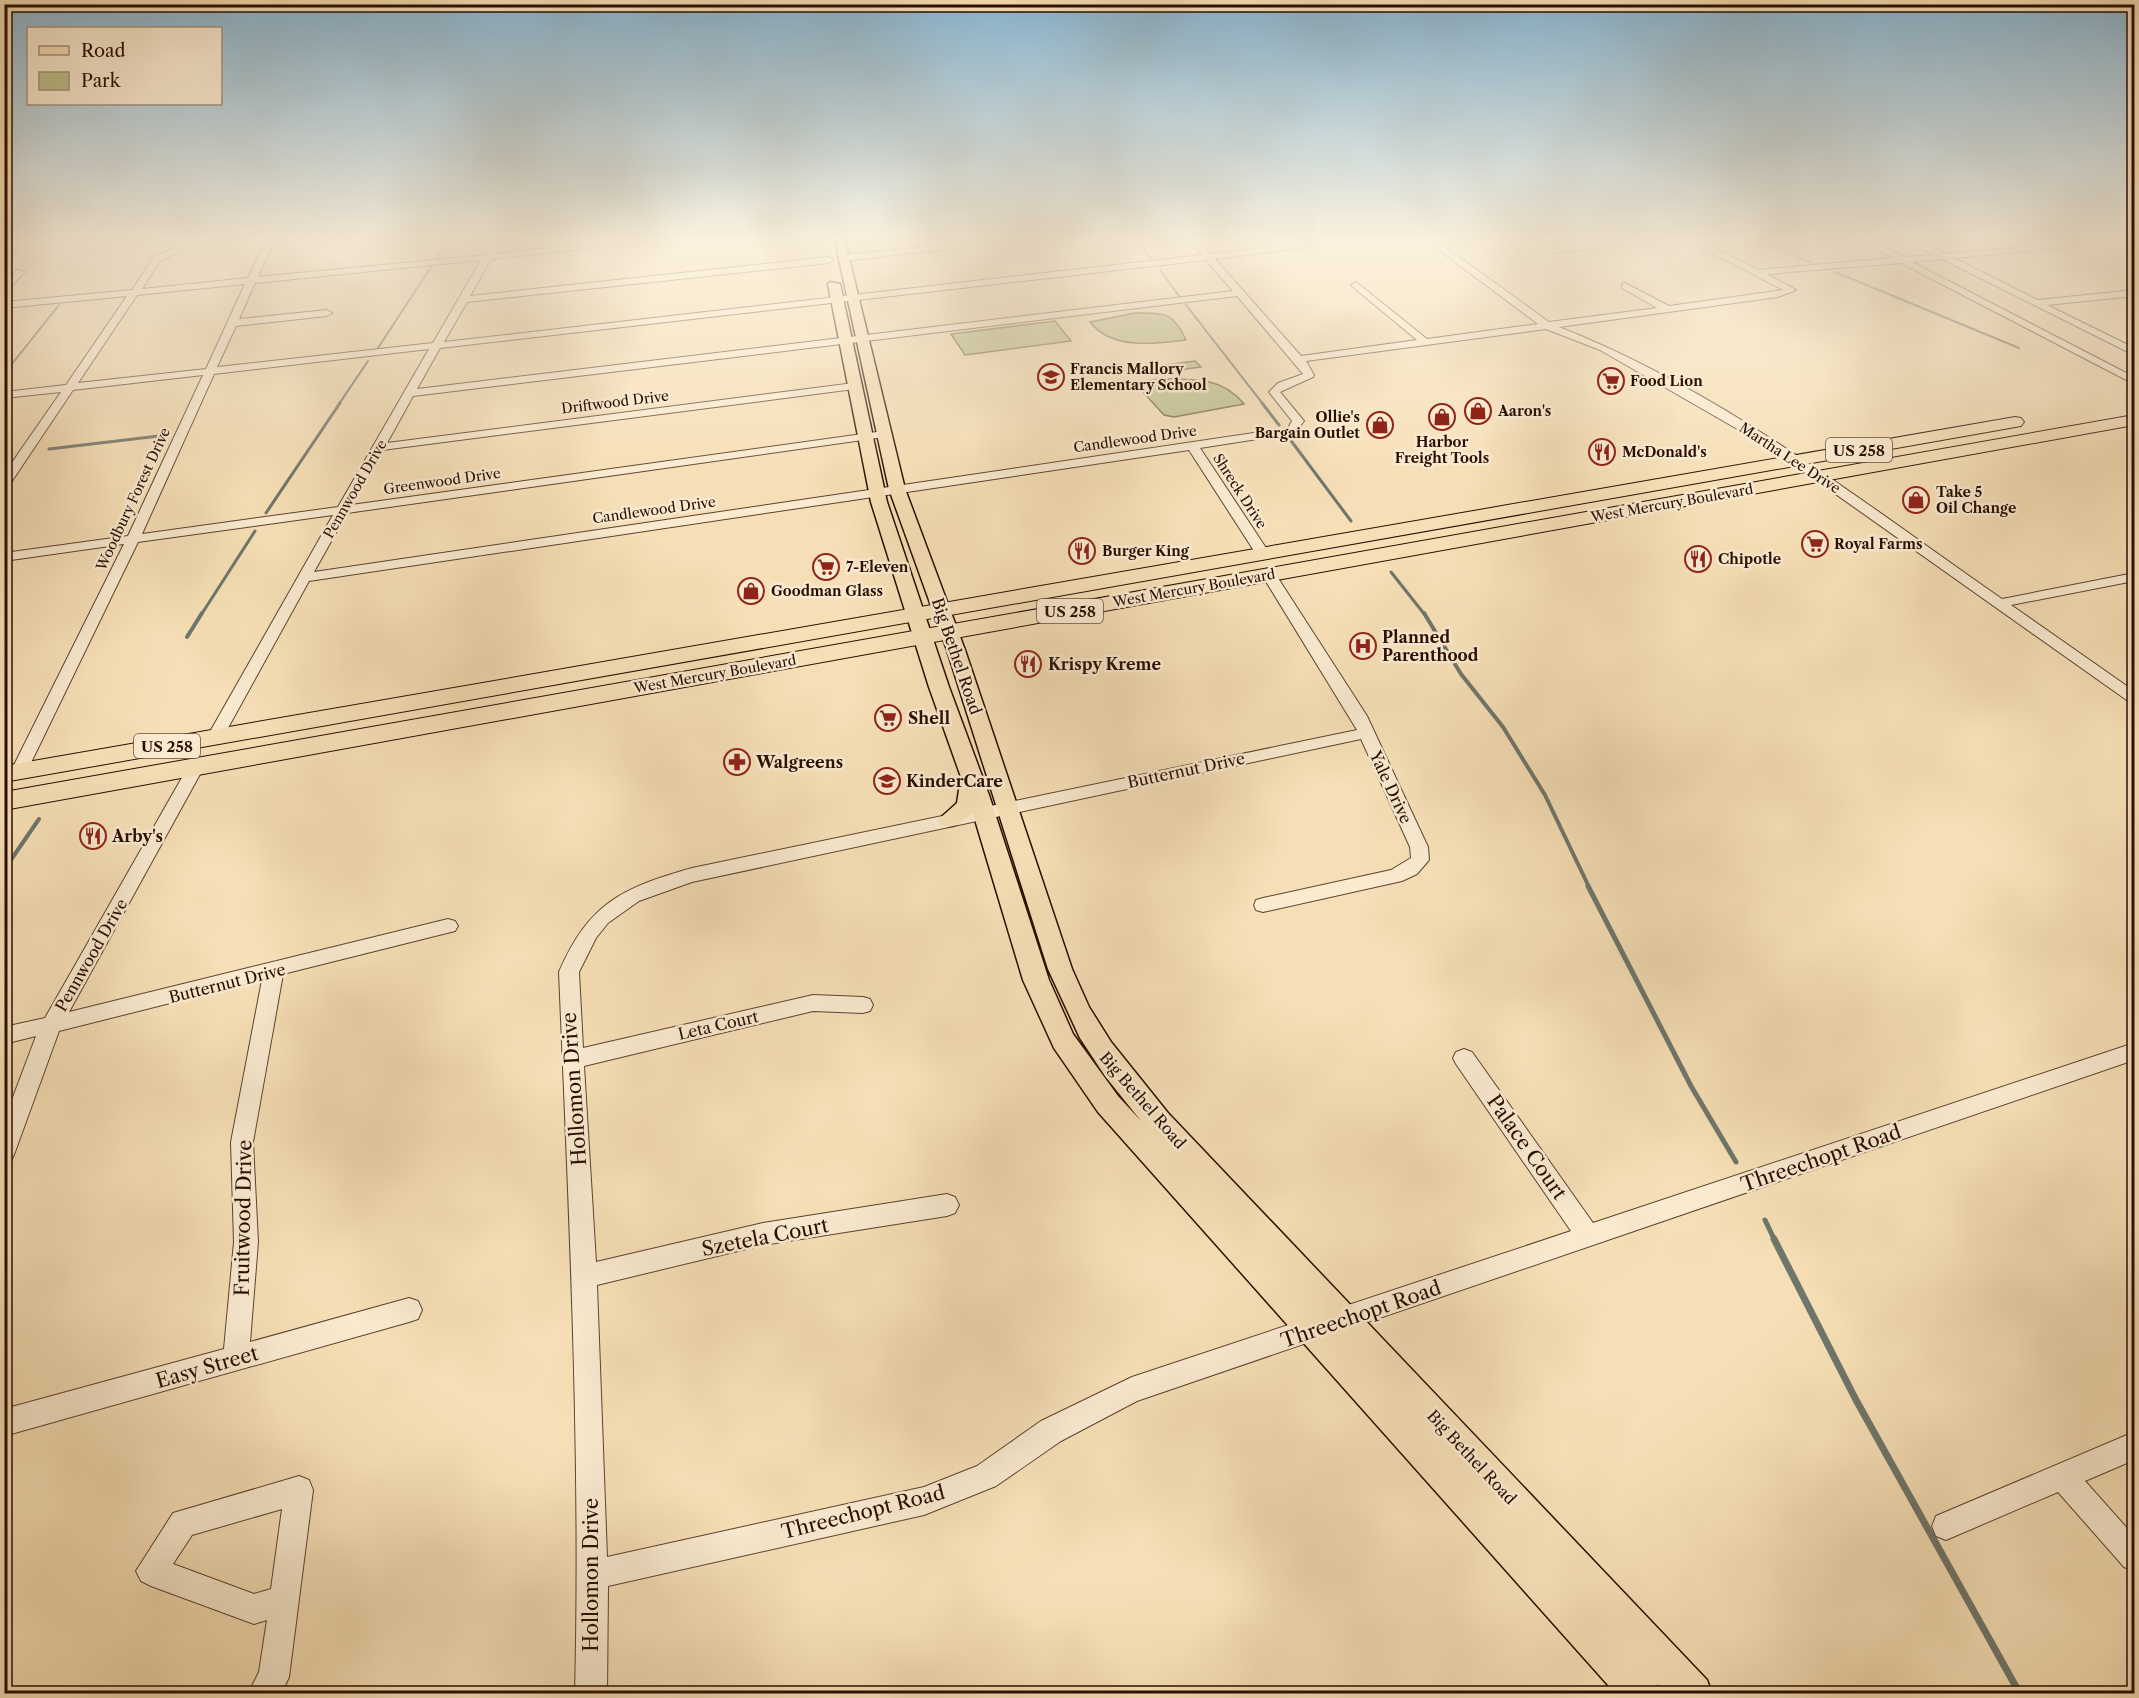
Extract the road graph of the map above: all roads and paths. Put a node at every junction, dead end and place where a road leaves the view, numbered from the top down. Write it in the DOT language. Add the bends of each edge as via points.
graph roads {
  1 [pos="116,320"];
  2 [pos="234,320"];
  3 [pos="259,320"];
  4 [pos="453,320"];
  5 [pos="670,320"];
  6 [pos="841,320"];
  7 [pos="858,320"];
  8 [pos="1015,320"];
  9 [pos="1264,320"];
  10 [pos="1399,320"];
  11 [pos="1540,320"];
  12 [pos="1588,320"];
  13 [pos="2016,320"];
  14 [pos="2070,320"];
  15 [pos="233,323"];
  16 [pos="1548,326"];
  17 [pos="862,339"];
  18 [pos="845,340"];
  19 [pos="1426,343"];
  20 [pos="437,347"];
  21 [pos="2134,352"];
  22 [pos="1301,359"];
  23 [pos="207,372"];
  24 [pos="2134,381"];
  25 [pos="854,386"];
  26 [pos="72,387"];
  27 [pos="411,393"];
  28 [pos="4,395"];
  29 [pos="2034,419"];
  30 [pos="2134,420"];
  31 [pos="884,434"];
  32 [pos="865,437"];
  33 [pos="1192,446"];
  34 [pos="380,447"];
  35 [pos="1796,460"];
  36 [pos="1821,477"];
  37 [pos="4,484"];
  38 [pos="897,489"];
  39 [pos="877,492"];
  40 [pos="342,510"];
  41 [pos="133,539"];
  42 [pos="1263,554"];
  43 [pos="4,557"];
  44 [pos="1269,575"];
  45 [pos="306,577"];
  46 [pos="2134,577"];
  47 [pos="2001,603"];
  48 [pos="941,608"];
  49 [pos="915,613"];
  50 [pos="950,632"];
  51 [pos="923,637"];
  52 [pos="2134,698"];
  53 [pos="1367,734"];
  54 [pos="215,737"];
  55 [pos="196,767"];
  56 [pos="12,773"];
  57 [pos="971,777"];
  58 [pos="4,801"];
  59 [pos="995,810"];
  60 [pos="949,820"];
  61 [pos="1263,905"];
  62 [pos="448,926"];
  63 [pos="274,971"];
  64 [pos="863,1005"];
  65 [pos="51,1025"];
  66 [pos="4,1036"];
  67 [pos="2134,1052"];
  68 [pos="1464,1058"];
  69 [pos="575,1059"];
  70 [pos="4,1152"];
  71 [pos="947,1205"];
  72 [pos="1589,1237"];
  73 [pos="584,1276"];
  74 [pos="409,1310"];
  75 [pos="1345,1319"];
  76 [pos="1311,1331"];
  77 [pos="236,1359"];
  78 [pos="4,1423"];
  79 [pos="2134,1446"];
  80 [pos="2063,1477"];
  81 [pos="1946,1526"];
  82 [pos="2134,1557"];
  83 [pos="593,1575"];
  84 [pos="286,1599"];
  85 [pos="263,1694"];
  86 [pos="591,1694"];
  87 [pos="1642,1694"];
  88 [pos="1694,1694"];
  1 -- 26 [label="street"];
  2 -- 15 [label="street, Woodbury Forest Drive"];
  3 -- 15 [label="street"];
  4 -- 20 [label="street, Pennwood Drive"];
  5 -- 20 [label="street"];
  6 -- 18 [label="main road, Big Bethel Road"];
  7 -- 17 [label="main road, Big Bethel Road"];
  8 -- 17 [label="street"];
  9 -- 22 [label="street"];
  10 -- 19 [label="street"];
  11 -- 16 [label="street, Martha Lee Drive"];
  12 -- 16 [label="street"];
  13 -- 24 [label="street"];
  14 -- 21 [label="street"];
  15 -- 23 [label="street, Woodbury Forest Drive"];
  16 -- 19 [label="street"];
  16 -- 35 [label="street, Martha Lee Drive" via="1642,368"];
  17 -- 18 [label="street"];
  17 -- 31 [label="main road, Big Bethel Road"];
  18 -- 25 [label="main road, Big Bethel Road"];
  18 -- 27 [label="street"];
  19 -- 22 [label="street"];
  20 -- 23 [label="street"];
  20 -- 27 [label="street, Pennwood Drive"];
  22 -- 33 [label="street, Candlewood Drive" via="1309,375 1305,380 1278,387 1274,392 1298,422 1291,431"];
  23 -- 26 [label="street"];
  23 -- 41 [label="street, Woodbury Forest Drive"];
  25 -- 32 [label="main road, Big Bethel Road"];
  25 -- 34 [label="street, Driftwood Drive"];
  26 -- 28 [label="street"];
  26 -- 37 [label="street"];
  27 -- 34 [label="street, Pennwood Drive"];
  29 -- 35 [label="highway, West Mercury Boulevard / US 258"];
  30 -- 36 [label="highway, West Mercury Boulevard / US 258"];
  31 -- 32 [label="street, Greenwood Drive"];
  31 -- 38 [label="main road, Big Bethel Road"];
  32 -- 39 [label="main road, Big Bethel Road"];
  32 -- 40 [label="street, Greenwood Drive"];
  33 -- 38 [label="street, Candlewood Drive"];
  33 -- 42 [label="street, Shreck Drive"];
  34 -- 40 [label="street, Pennwood Drive"];
  35 -- 36 [label="street, Martha Lee Drive"];
  35 -- 42 [label="highway, West Mercury Boulevard / US 258"];
  36 -- 44 [label="highway, West Mercury Boulevard / US 258"];
  36 -- 47 [label="street, Martha Lee Drive"];
  38 -- 39 [label="street, Candlewood Drive"];
  38 -- 48 [label="main road, Big Bethel Road"];
  39 -- 45 [label="street, Candlewood Drive"];
  39 -- 49 [label="main road, Big Bethel Road"];
  40 -- 41 [label="street, Greenwood Drive"];
  40 -- 45 [label="street, Pennwood Drive"];
  41 -- 43 [label="street, Greenwood Drive"];
  41 -- 56 [label="street, Woodbury Forest Drive"];
  42 -- 48 [label="highway, West Mercury Boulevard / US 258"];
  44 -- 50 [label="highway, West Mercury Boulevard / US 258"];
  44 -- 53 [label="street, Yale Drive"];
  45 -- 54 [label="street, Pennwood Drive"];
  46 -- 47 [label="street"];
  47 -- 52 [label="street, Martha Lee Drive"];
  48 -- 49 [label="highway, West Mercury Boulevard / US 258"];
  48 -- 50 [label="main road, Big Bethel Road"];
  49 -- 51 [label="main road, Big Bethel Road"];
  49 -- 54 [label="highway, West Mercury Boulevard / US 258"];
  50 -- 51 [label="highway, West Mercury Boulevard / US 258"];
  50 -- 59 [label="main road, Big Bethel Road"];
  51 -- 55 [label="highway, West Mercury Boulevard / US 258"];
  51 -- 57 [label="main road, Big Bethel Road"];
  53 -- 59 [label="street, Butternut Drive"];
  53 -- 61 [label="street, Yale Drive" via="1419,847 1420,860 1395,876"];
  54 -- 56 [label="highway, West Mercury Boulevard / US 258"];
  55 -- 58 [label="highway, West Mercury Boulevard / US 258"];
  55 -- 65 [label="street, Pennwood Drive"];
  57 -- 59 [label="main road, Big Bethel Road"];
  57 -- 60 [label="main road" via="967,807"];
  59 -- 60 [label="street, Hollomon Drive"];
  59 -- 75 [label="main road, Big Bethel Road" via="1070,998 1095,1044 1152,1114"];
  59 -- 76 [label="main road, Big Bethel Road" via="1043,1000 1074,1058 1108,1104"];
  60 -- 69 [label="street, Hollomon Drive" via="692,875 653,885 627,898 603,914 578,946 569,972"];
  62 -- 63 [label="street, Butternut Drive"];
  63 -- 65 [label="street, Butternut Drive"];
  63 -- 77 [label="street, Fruitwood Drive" via="242,1142 246,1242"];
  64 -- 69 [label="street, Leta Court" via="813,1004"];
  65 -- 66 [label="street, Butternut Drive"];
  65 -- 70 [label="street, Pennwood Drive"];
  67 -- 72 [label="street, Threechopt Road"];
  68 -- 72 [label="street, Palace Court"];
  69 -- 73 [label="street, Hollomon Drive"];
  71 -- 73 [label="street, Szetela Court" via="763,1234"];
  72 -- 75 [label="street, Threechopt Road"];
  73 -- 83 [label="street, Hollomon Drive"];
  74 -- 77 [label="street, Easy Street"];
  75 -- 76 [label="street, Threechopt Road"];
  75 -- 88 [label="main road, Big Bethel Road"];
  76 -- 83 [label="street, Threechopt Road" via="1132,1390 1051,1431 986,1476 924,1501"];
  76 -- 87 [label="main road, Big Bethel Road"];
  77 -- 78 [label="street, Easy Street"];
  79 -- 80 [label="street"];
  80 -- 81 [label="street"];
  80 -- 82 [label="street"];
  83 -- 86 [label="street, Hollomon Drive"];
  84 -- 84 [label="street" via="299,1490 183,1523 151,1571 254,1609"];
  84 -- 85 [label="street" via="274,1677"];
}
